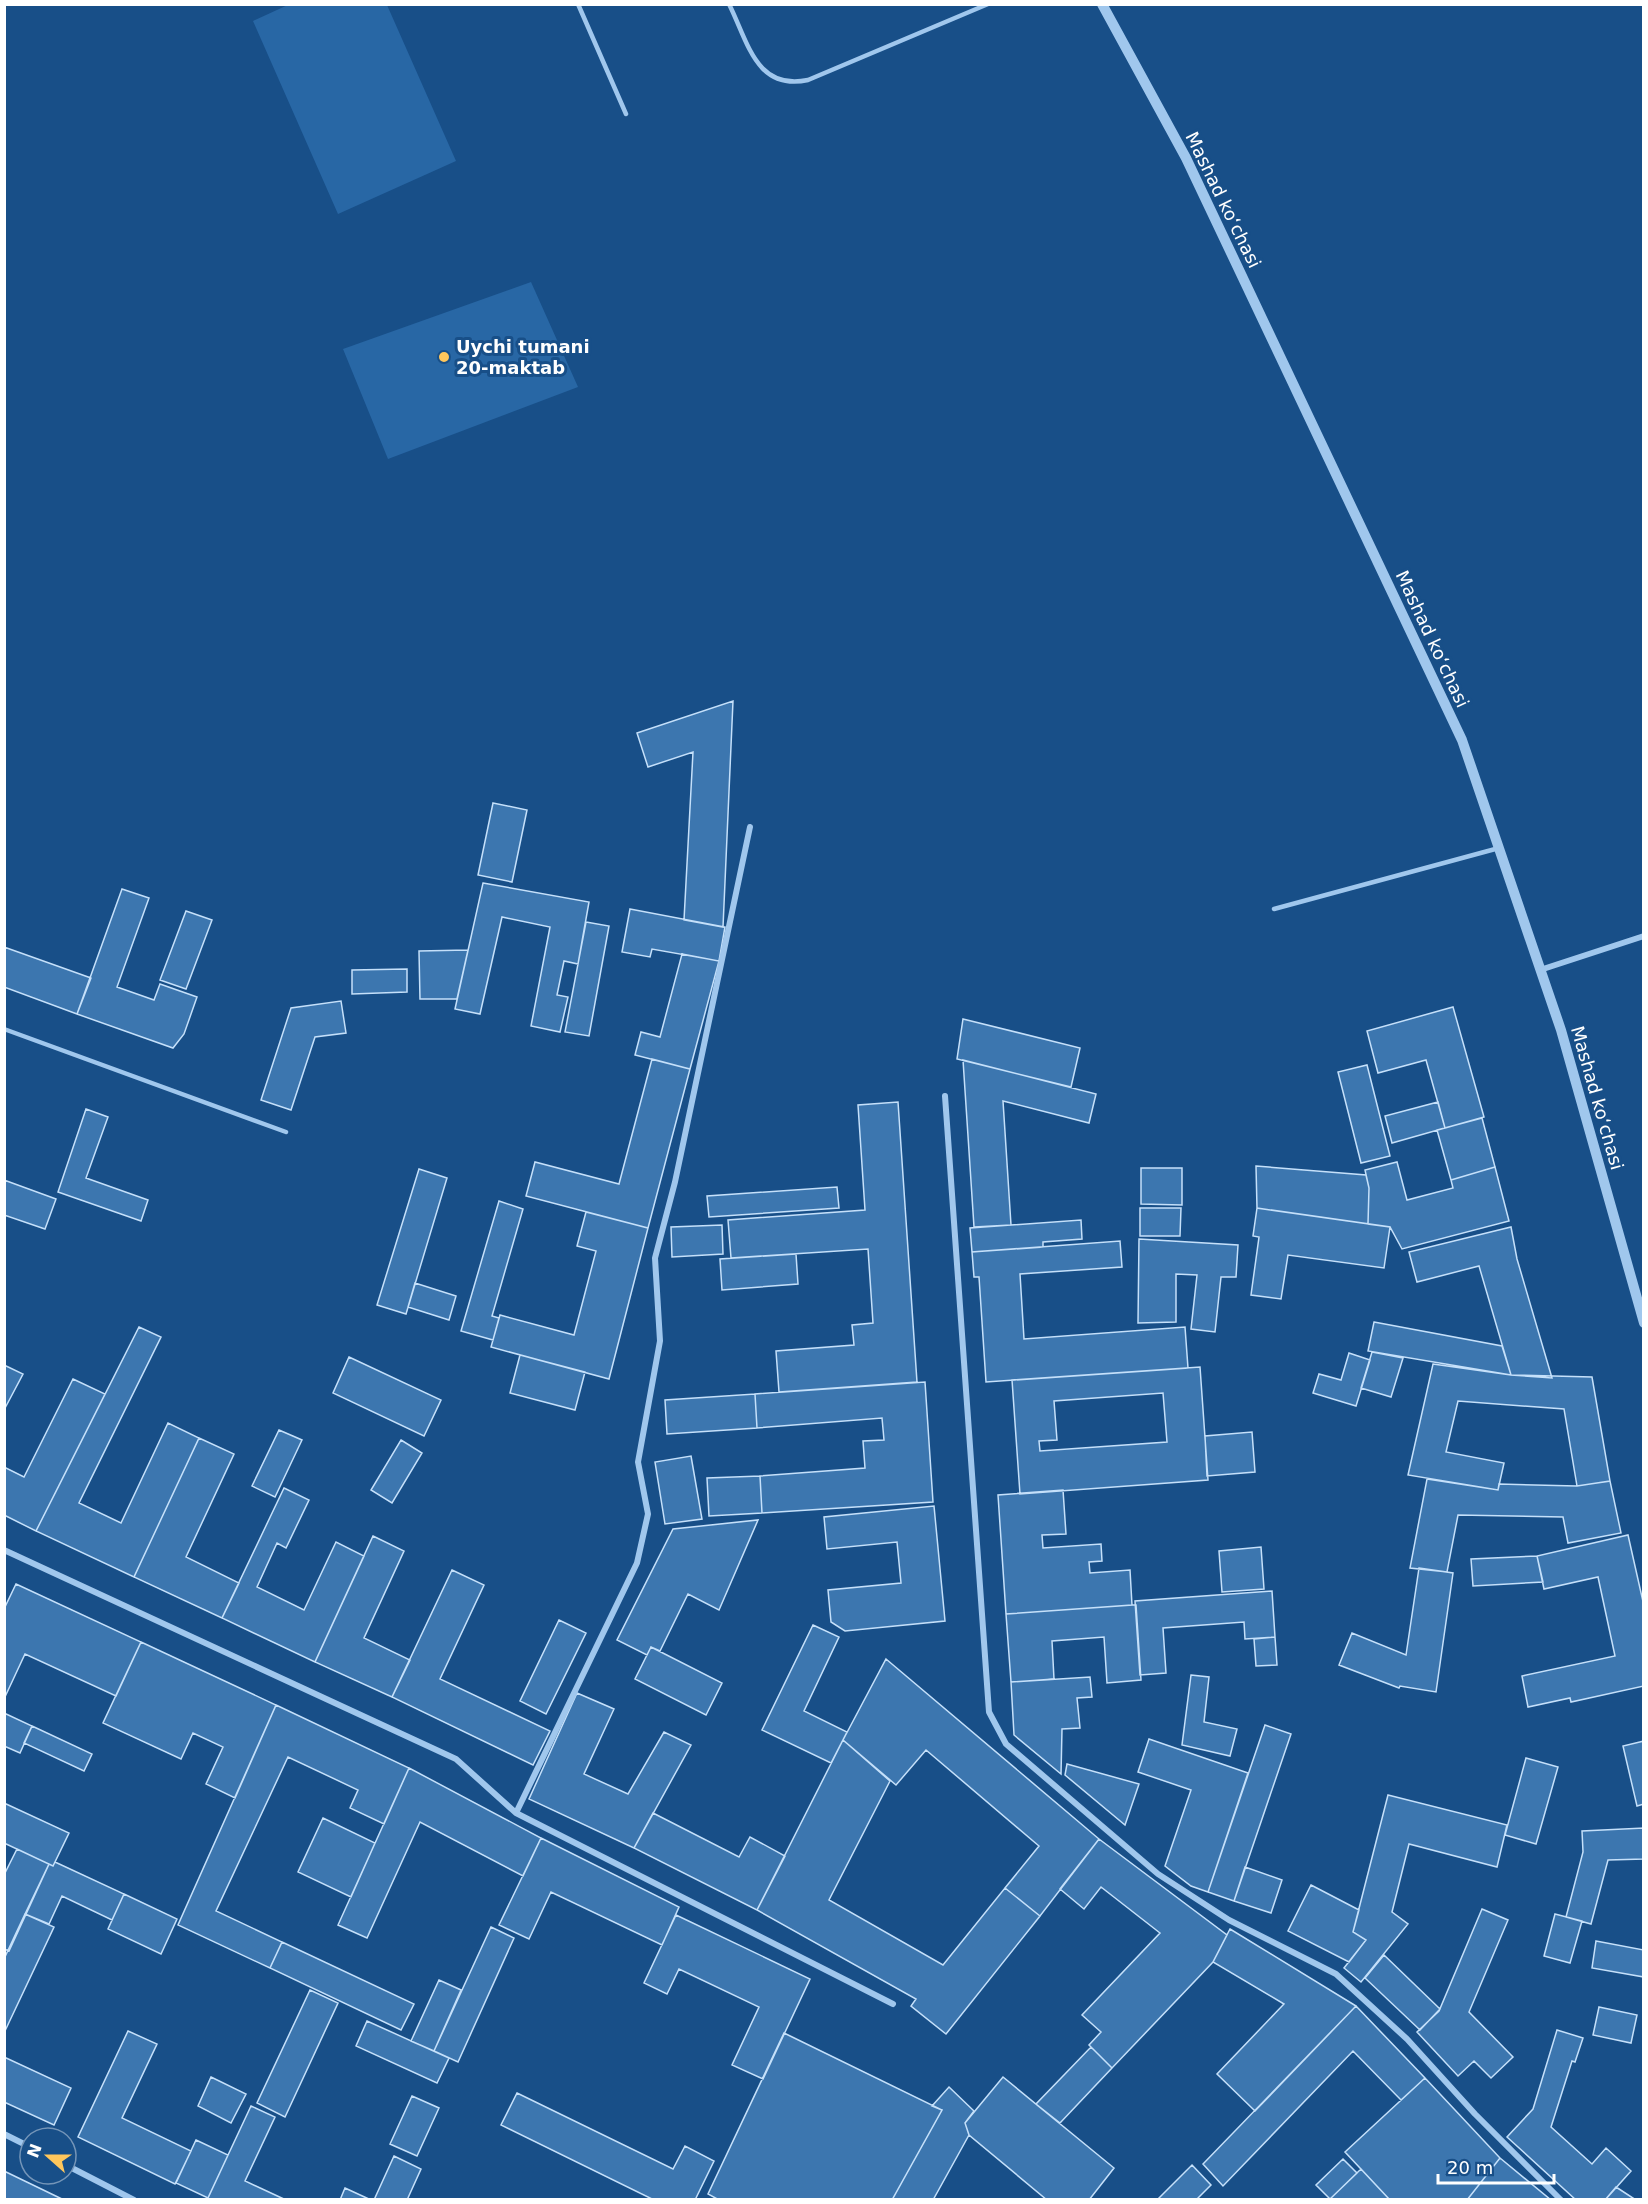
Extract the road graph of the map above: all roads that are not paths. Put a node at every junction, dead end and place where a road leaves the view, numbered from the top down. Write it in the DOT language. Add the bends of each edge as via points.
graph roads {
  1 [pos="578,4"];
  2 [pos="729,4"];
  3 [pos="988,4"];
  4 [pos="1102,4"];
  5 [pos="626,114"];
  6 [pos="750,827"];
  7 [pos="1498,848"];
  8 [pos="1274,909"];
  9 [pos="1644,936"];
  10 [pos="1540,970"];
  11 [pos="4,1029"];
  12 [pos="945,1096"];
  13 [pos="286,1132"];
  14 [pos="1644,1323"];
  15 [pos="4,1550"];
  16 [pos="516,1813"];
  17 [pos="892,2004"];
  18 [pos="4,2134"];
  19 [pos="18,2141"];
  20 [pos="78,2171"];
  21 [pos="134,2199"];
  22 [pos="1561,2199"];
  1 -- 5 [label="lane"];
  2 -- 3 [label="lane" via="762,71 773,79 791,83 808,80"];
  4 -- 7 [label="street, Mashad koʻchasi" via="1186,158 1462,741"];
  6 -- 16 [label="street" via="675,1182 655,1258 660,1341 638,1462 648,1514 637,1563"];
  7 -- 8 [label="lane"];
  7 -- 10 [label="street, Mashad koʻchasi"];
  9 -- 10 [label="street"];
  10 -- 14 [label="street, Mashad koʻchasi" via="1561,1030"];
  11 -- 13 [label="lane"];
  12 -- 22 [label="street" via="989,1712 1006,1744 1158,1874 1229,1920 1336,1974 1407,2039 1475,2114"];
  15 -- 16 [label="street" via="456,1759"];
  16 -- 17 [label="street"];
  18 -- 19 [label="street"];
  20 -- 21 [label="street"];
}
